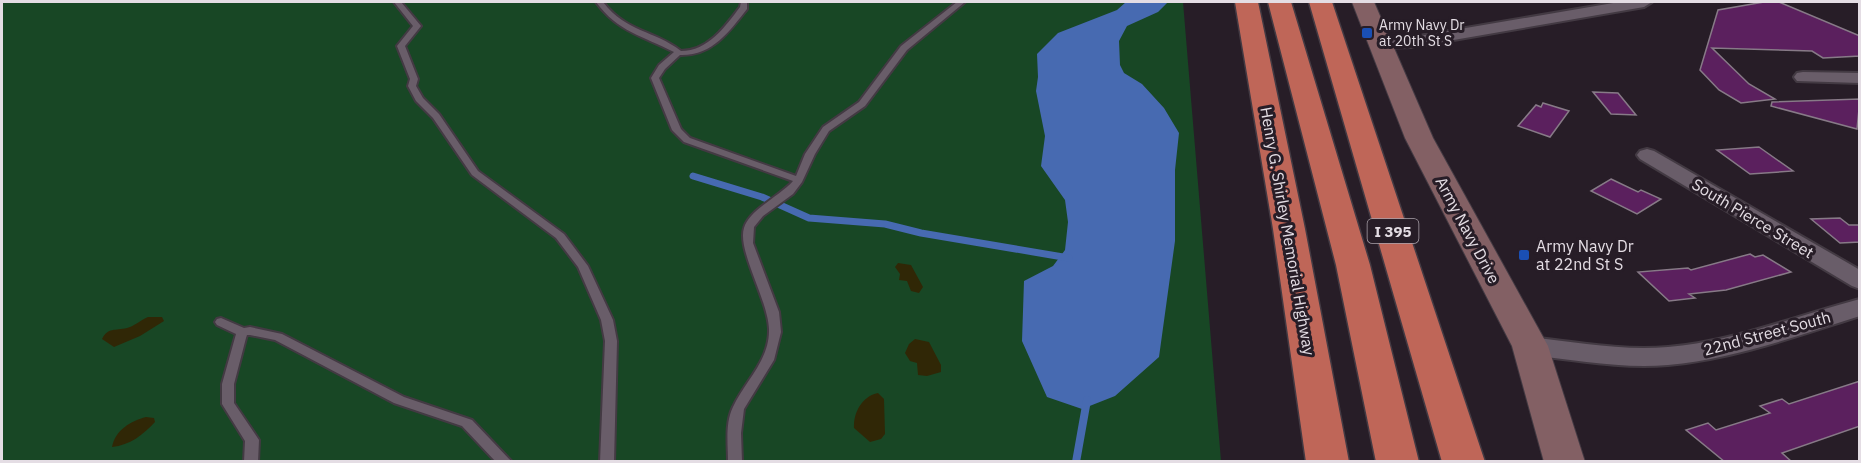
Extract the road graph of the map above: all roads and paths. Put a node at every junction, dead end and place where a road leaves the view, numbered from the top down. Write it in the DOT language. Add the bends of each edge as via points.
graph roads {
  1 [pos="397,2"];
  2 [pos="600,2"];
  3 [pos="744,2"];
  4 [pos="961,2"];
  5 [pos="1246,2"];
  6 [pos="1279,2"];
  7 [pos="1320,2"];
  8 [pos="1363,2"];
  9 [pos="1644,2"];
  10 [pos="1382,44"];
  11 [pos="678,53"];
  12 [pos="1803,76"];
  13 [pos="1860,78"];
  14 [pos="1647,155"];
  15 [pos="799,180"];
  16 [pos="1860,281"];
  17 [pos="1860,307"];
  18 [pos="221,322"];
  19 [pos="243,332"];
  20 [pos="1530,346"];
  21 [pos="251,462"];
  22 [pos="505,462"];
  23 [pos="607,462"];
  24 [pos="735,462"];
  25 [pos="1328,462"];
  26 [pos="1398,462"];
  27 [pos="1464,462"];
  28 [pos="1565,462"];
  1 -- 23 [label="lane" via="417,26 401,46 419,99 436,116 475,173 560,236 583,266 607,320 611,341"];
  2 -- 11 [label="lane" via="622,27 658,39"];
  3 -- 11 [label="lane" via="742,10 712,43 693,54"];
  4 -- 15 [label="lane" via="904,48 862,104 826,129"];
  5 -- 25 [label="highway, Henry G. Shirley Memorial Highway"];
  6 -- 26 [label="highway" via="1353,265"];
  7 -- 27 [label="highway, I 395"];
  8 -- 10 [label="street, Army Navy Drive"];
  9 -- 10 [label="street"];
  10 -- 20 [label="street, Army Navy Drive" via="1419,138"];
  11 -- 15 [label="lane" via="656,78 677,130 702,147"];
  12 -- 13 [label="street"];
  14 -- 16 [label="street, South Pierce Street"];
  15 -- 24 [label="lane" via="749,227 748,243 773,312 775,332 768,360 738,409"];
  17 -- 20 [label="street, 22nd Street South" via="1704,351 1641,357"];
  18 -- 19 [label="lane"];
  19 -- 21 [label="lane" via="228,384 228,404 252,440"];
  19 -- 22 [label="lane" via="278,337 399,400 467,423"];
  20 -- 28 [label="street, Army Navy Drive"];
}
